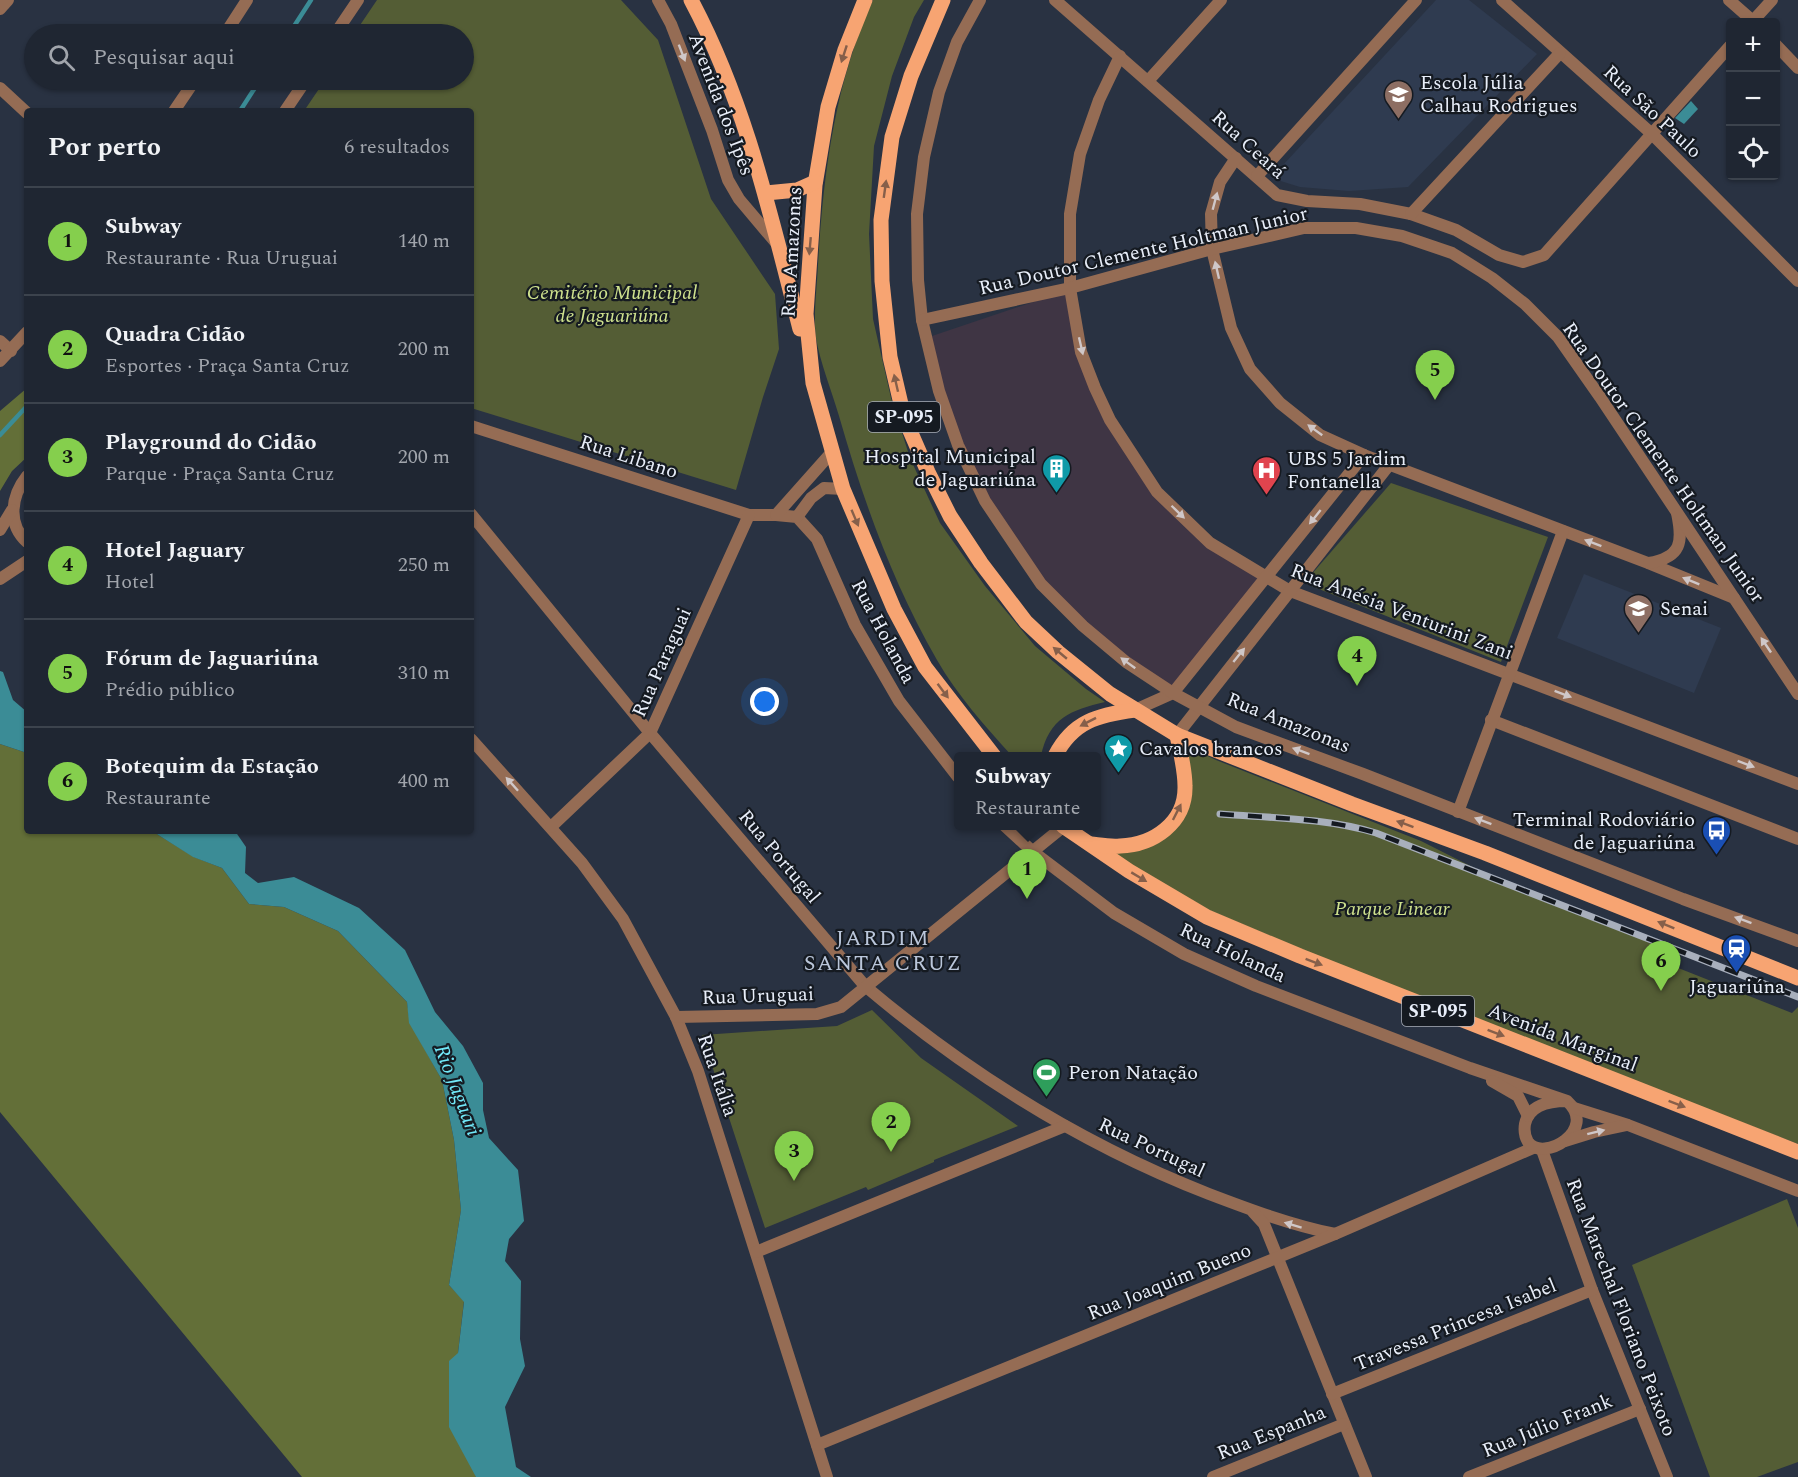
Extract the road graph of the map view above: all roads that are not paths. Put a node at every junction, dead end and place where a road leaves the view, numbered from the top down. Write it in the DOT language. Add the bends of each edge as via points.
graph roads {
  1 [pos="8,0"];
  2 [pos="247,0"];
  3 [pos="358,0"];
  4 [pos="658,0"];
  5 [pos="691,0"];
  6 [pos="865,0"];
  7 [pos="943,0"];
  8 [pos="980,0"];
  9 [pos="1055,0"];
  10 [pos="1221,0"];
  11 [pos="1416,0"];
  12 [pos="1502,0"];
  13 [pos="1729,0"];
  14 [pos="1772,0"];
  15 [pos="0,9"];
  16 [pos="1749,18"];
  17 [pos="1756,18"];
  18 [pos="231,24"];
  19 [pos="342,24"];
  20 [pos="1780,49"];
  21 [pos="1560,52"];
  22 [pos="1726,52"];
  23 [pos="1120,56"];
  24 [pos="1798,68"];
  25 [pos="1148,81"];
  26 [pos="0,88"];
  27 [pos="188,90"];
  28 [pos="299,90"];
  29 [pos="176,108"];
  30 [pos="287,108"];
  31 [pos="24,110"];
  32 [pos="1652,134"];
  33 [pos="1236,158"];
  34 [pos="1257,176"];
  35 [pos="815,182"];
  36 [pos="766,193"];
  37 [pos="1411,214"];
  38 [pos="779,246"];
  39 [pos="1212,249"];
  40 [pos="1798,281"];
  41 [pos="1070,288"];
  42 [pos="922,320"];
  43 [pos="24,336"];
  44 [pos="0,340"];
  45 [pos="11,351"];
  46 [pos="0,362"];
  47 [pos="813,383"];
  48 [pos="474,427"];
  49 [pos="832,452"];
  50 [pos="1364,455"];
  51 [pos="1389,465"];
  52 [pos="24,480"];
  53 [pos="843,489"];
  54 [pos="12,510"];
  55 [pos="1677,512"];
  56 [pos="749,515"];
  57 [pos="776,515"];
  58 [pos="797,517"];
  59 [pos="474,518"];
  60 [pos="0,530"];
  61 [pos="1563,531"];
  62 [pos="24,538"];
  63 [pos="24,563"];
  64 [pos="1648,563"];
  65 [pos="1266,577"];
  66 [pos="0,579"];
  67 [pos="1290,591"];
  68 [pos="1734,598"];
  69 [pos="1509,674"];
  70 [pos="1173,693"];
  71 [pos="1798,694"];
  72 [pos="1198,706"];
  73 [pos="1135,710"];
  74 [pos="1491,720"];
  75 [pos="650,733"];
  76 [pos="1177,735"];
  77 [pos="474,742"];
  78 [pos="991,752"];
  79 [pos="1057,752"];
  80 [pos="954,772"];
  81 [pos="1798,784"];
  82 [pos="1458,812"];
  83 [pos="551,827"];
  84 [pos="1010,830"];
  85 [pos="1059,830"];
  86 [pos="1070,830"];
  87 [pos="1798,839"];
  88 [pos="1090,844"];
  89 [pos="1032,851"];
  90 [pos="1798,941"];
  91 [pos="1798,978"];
  92 [pos="865,986"];
  93 [pos="676,1017"];
  94 [pos="1470,1068"];
  95 [pos="1571,1105"];
  96 [pos="1528,1116"];
  97 [pos="1628,1125"];
  98 [pos="1065,1126"];
  99 [pos="1565,1141"];
  100 [pos="1537,1149"];
  101 [pos="1798,1152"];
  102 [pos="1798,1191"];
  103 [pos="1252,1211"];
  104 [pos="1335,1234"];
  105 [pos="756,1252"];
  106 [pos="1277,1258"];
  107 [pos="1592,1290"];
  108 [pos="1332,1394"];
  109 [pos="1640,1409"];
  110 [pos="1344,1424"];
  111 [pos="817,1445"];
  112 [pos="828,1477"];
  113 [pos="1213,1477"];
  114 [pos="1366,1477"];
  115 [pos="1468,1477"];
  116 [pos="1667,1477"];
  1 -- 15 [label="street"];
  2 -- 18 [label="street"];
  3 -- 19 [label="street"];
  4 -- 38 [label="street, Avenida dos Ipês, one-way" via="671,24 728,180"];
  5 -- 36 [label="main road" via="745,124"];
  6 -- 35 [label="main road, Rua Amazonas, one-way" via="828,107"];
  73 -- 7 [label="main road, SP-095, one-way" via="1110,694 1026,622 950,516 904,417 890,357 882,281 881,220 892,137"];
  8 -- 42 [label="street, Rua Amazonas" via="957,42 939,92 924,157 916,214"];
  9 -- 23 [label="street, Rua Ceará"];
  10 -- 25 [label="street"];
  11 -- 34 [label="street"];
  12 -- 21 [label="street, Rua São Paulo"];
  13 -- 16 [label="street"];
  14 -- 17 [label="street"];
  20 -- 24 [label="street"];
  21 -- 32 [label="street, Rua São Paulo"];
  21 -- 37 [label="street"];
  22 -- 32 [label="street"];
  23 -- 25 [label="street, Rua Ceará"];
  23 -- 41 [label="street, Rua Anésia Venturini Zani" via="1080,154 1070,214"];
  25 -- 33 [label="street, Rua Ceará"];
  26 -- 31 [label="street"];
  27 -- 29 [label="street"];
  28 -- 30 [label="street"];
  32 -- 37 [label="street, Rua Ceará" via="1544,255 1523,262 1499,255 1456,230"];
  32 -- 40 [label="street, Rua São Paulo"];
  33 -- 34 [label="street, Rua Ceará"];
  39 -- 33 [label="street, one-way" via="1211,214 1220,182"];
  34 -- 37 [label="street, Rua Ceará" via="1277,195"];
  35 -- 36 [label="main road" via="797,190"];
  35 -- 47 [label="main road, Rua Amazonas, one-way" via="806,314"];
  36 -- 38 [label="main road"];
  38 -- 47 [label="main road"];
  39 -- 41 [label="street, Rua Doutor Clemente Holtman Junior"];
  50 -- 39 [label="street, one-way" via="1320,435 1280,403 1250,369 1231,328"];
  39 -- 55 [label="street, Rua Doutor Clemente Holtman Junior" via="1304,228 1356,228 1402,236 1452,253 1525,304 1558,337"];
  41 -- 42 [label="street, Rua Doutor Clemente Holtman Junior"];
  41 -- 65 [label="street, Rua Anésia Venturini Zani, one-way" via="1081,352 1095,388 1110,420 1157,492 1210,543"];
  70 -- 42 [label="street, Rua Amazonas, one-way" via="1126,662 1083,626 1041,584 990,510 958,445 939,391"];
  43 -- 45 [label="street"];
  44 -- 45 [label="street"];
  45 -- 46 [label="street"];
  47 -- 49 [label="main road, Rua Amazonas"];
  48 -- 56 [label="street, Rua Libano"];
  49 -- 53 [label="main road, Rua Amazonas"];
  49 -- 57 [label="street"];
  50 -- 51 [label="street"];
  50 -- 65 [label="street, one-way"];
  51 -- 61 [label="street"];
  51 -- 67 [label="street"];
  52 -- 54 [label="street"];
  53 -- 58 [label="street" via="824,488"];
  53 -- 78 [label="main road, Rua Amazonas, one-way" via="894,609 925,667"];
  54 -- 60 [label="street"];
  54 -- 62 [label="street" via="16,527"];
  55 -- 64 [label="street" via="1681,536 1676,550 1665,560"];
  55 -- 68 [label="street, Rua Doutor Clemente Holtman Junior"];
  56 -- 57 [label="street, Rua Libano"];
  56 -- 75 [label="street, Rua Paraguai"];
  57 -- 58 [label="street"];
  58 -- 80 [label="street, Rua Holanda" via="817,539 855,625 899,701"];
  59 -- 75 [label="street, Rua Portugal"];
  64 -- 61 [label="street, one-way"];
  61 -- 69 [label="street"];
  63 -- 66 [label="street"];
  68 -- 64 [label="street, one-way"];
  65 -- 67 [label="street, Rua Anésia Venturini Zani"];
  65 -- 70 [label="street"];
  67 -- 69 [label="street, Rua Anésia Venturini Zani"];
  72 -- 67 [label="street, one-way"];
  71 -- 68 [label="street, Rua Doutor Clemente Holtman Junior, one-way"];
  69 -- 74 [label="street"];
  69 -- 81 [label="street, Rua Anésia Venturini Zani, one-way"];
  70 -- 72 [label="street, Rua Amazonas"];
  70 -- 73 [label="street"];
  72 -- 76 [label="street"];
  82 -- 72 [label="street, Rua Amazonas, one-way" via="1236,727"];
  73 -- 76 [label="main road, SP-095"];
  73 -- 79 [label="main road, one-way" via="1106,714 1084,723 1067,736"];
  74 -- 82 [label="street"];
  74 -- 87 [label="street"];
  75 -- 83 [label="street, Rua Paraguai"];
  75 -- 92 [label="street, Rua Portugal"];
  88 -- 76 [label="main road, one-way" via="1120,846 1146,841 1168,830 1180,810 1185,788"];
  91 -- 76 [label="main road, SP-095, one-way"];
  83 -- 77 [label="street, Rua Itália, one-way"];
  90 -- 82 [label="street, Rua Amazonas, one-way"];
  83 -- 93 [label="street, Rua Itália" via="623,919"];
  84 -- 89 [label="street, Rua Holanda"];
  85 -- 89 [label="street, Rua Uruguai"];
  86 -- 88 [label="main road, SP-095"];
  88 -- 101 [label="main road, Avenida Marginal / SP-095, one-way" via="1207,917"];
  89 -- 92 [label="street, Rua Uruguai"];
  89 -- 94 [label="street, Rua Holanda" via="1114,913 1184,954 1256,986"];
  92 -- 93 [label="street, Rua Uruguai" via="841,1007 817,1014"];
  92 -- 98 [label="street, Rua Portugal" via="966,1065"];
  93 -- 105 [label="street, Rua Itália" via="698,1071"];
  94 -- 95 [label="street"];
  94 -- 96 [label="street" via="1518,1096"];
  95 -- 96 [label="street" via="1553,1101"];
  95 -- 97 [label="street"];
  95 -- 99 [label="street" via="1578,1116 1576,1129"];
  96 -- 100 [label="street" via="1526,1139"];
  99 -- 97 [label="street, one-way"];
  97 -- 102 [label="street"];
  98 -- 103 [label="street, Rua Portugal" via="1167,1178"];
  98 -- 105 [label="street"];
  99 -- 100 [label="street"];
  100 -- 104 [label="street, Rua Joaquim Bueno"];
  100 -- 107 [label="street, Rua Marechal Floriano Peixoto"];
  104 -- 103 [label="street, Rua Portugal, one-way" via="1298,1227"];
  103 -- 106 [label="street" via="1264,1224"];
  104 -- 106 [label="street, Rua Joaquim Bueno"];
  105 -- 111 [label="street, Rua Itália"];
  106 -- 108 [label="street"];
  106 -- 111 [label="street, Rua Joaquim Bueno"];
  107 -- 108 [label="street, Travessa Princesa Isabel"];
  107 -- 109 [label="street, Rua Marechal Floriano Peixoto"];
  108 -- 110 [label="street"];
  109 -- 115 [label="street, Rua Júlio Frank"];
  109 -- 116 [label="street, Rua Marechal Floriano Peixoto"];
  110 -- 113 [label="street, Rua Espanha"];
  110 -- 114 [label="street"];
  111 -- 112 [label="street, Rua Itália"];
}
